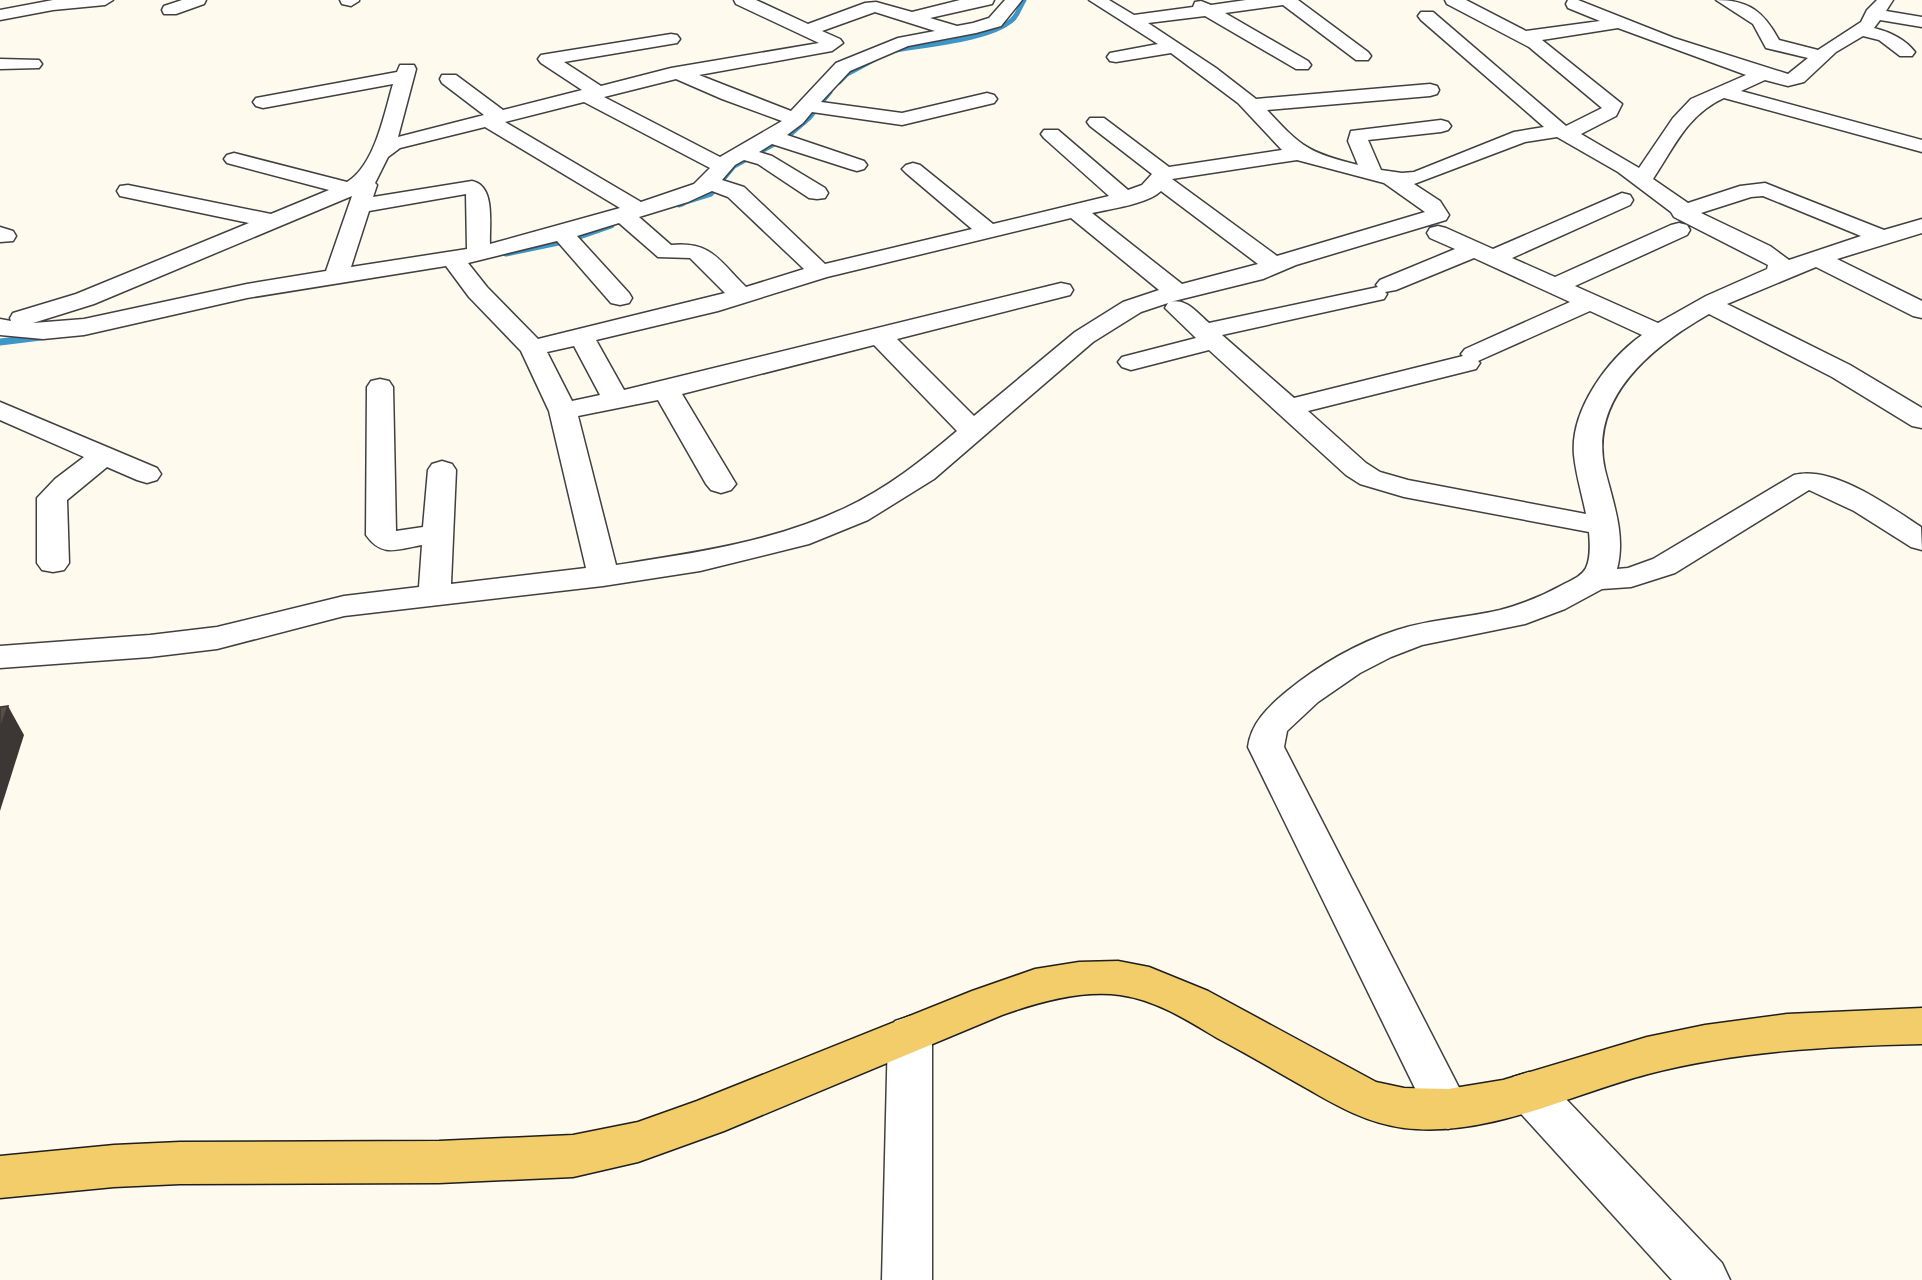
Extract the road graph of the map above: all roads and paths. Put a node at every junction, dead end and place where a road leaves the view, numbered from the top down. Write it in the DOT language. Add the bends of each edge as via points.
graph roads {
  1 [pos="105,0"];
  2 [pos="198,0"];
  3 [pos="742,0"];
  4 [pos="986,0"];
  5 [pos="1014,0"];
  6 [pos="1097,0"];
  7 [pos="1286,0"];
  8 [pos="1453,0"];
  9 [pos="1724,0"];
  10 [pos="1885,0"];
  11 [pos="1574,4"];
  12 [pos="1199,5"];
  13 [pos="170,10"];
  14 [pos="1874,14"];
  15 [pos="0,15"];
  16 [pos="1427,16"];
  17 [pos="911,18"];
  18 [pos="1132,20"];
  19 [pos="1922,22"];
  20 [pos="1618,23"];
  21 [pos="808,30"];
  22 [pos="1862,30"];
  23 [pos="957,32"];
  24 [pos="1525,37"];
  25 [pos="671,39"];
  26 [pos="834,43"];
  27 [pos="1174,47"];
  28 [pos="1906,52"];
  29 [pos="868,55"];
  30 [pos="1362,56"];
  31 [pos="1821,56"];
  32 [pos="1116,57"];
  33 [pos="0,64"];
  34 [pos="33,64"];
  35 [pos="1302,65"];
  36 [pos="679,73"];
  37 [pos="1763,74"];
  38 [pos="449,79"];
  39 [pos="1430,90"];
  40 [pos="1723,92"];
  41 [pos="592,94"];
  42 [pos="987,99"];
  43 [pos="263,102"];
  44 [pos="1252,105"];
  45 [pos="812,110"];
  46 [pos="494,118"];
  47 [pos="1097,122"];
  48 [pos="1441,126"];
  49 [pos="1563,133"];
  50 [pos="1051,134"];
  51 [pos="778,140"];
  52 [pos="1922,146"];
  53 [pos="384,149"];
  54 [pos="1300,153"];
  55 [pos="749,155"];
  56 [pos="234,159"];
  57 [pos="857,165"];
  58 [pos="913,169"];
  59 [pos="1162,176"];
  60 [pos="1382,177"];
  61 [pos="1642,180"];
  62 [pos="716,181"];
  63 [pos="128,191"];
  64 [pos="359,192"];
  65 [pos="817,193"];
  66 [pos="1125,199"];
  67 [pos="1622,200"];
  68 [pos="1077,212"];
  69 [pos="629,215"];
  70 [pos="273,221"];
  71 [pos="1681,221"];
  72 [pos="1922,226"];
  73 [pos="989,232"];
  74 [pos="1438,233"];
  75 [pos="566,237"];
  76 [pos="1882,237"];
  77 [pos="1484,253"];
  78 [pos="1819,259"];
  79 [pos="461,260"];
  80 [pos="1275,266"];
  81 [pos="820,272"];
  82 [pos="1778,273"];
  83 [pos="336,277"];
  84 [pos="1556,286"];
  85 [pos="1061,290"];
  86 [pos="742,297"];
  87 [pos="620,298"];
  88 [pos="1177,300"];
  89 [pos="1589,302"];
  90 [pos="1709,305"];
  91 [pos="1922,311"];
  92 [pos="0,325"];
  93 [pos="1661,334"];
  94 [pos="581,336"];
  95 [pos="879,336"];
  96 [pos="1209,337"];
  97 [pos="532,348"];
  98 [pos="1131,362"];
  99 [pos="380,387"];
  100 [pos="666,390"];
  101 [pos="616,400"];
  102 [pos="1288,408"];
  103 [pos="0,410"];
  104 [pos="563,411"];
  105 [pos="1922,420"];
  106 [pos="973,431"];
  107 [pos="104,455"];
  108 [pos="442,470"];
  109 [pos="147,474"];
  110 [pos="721,484"];
  111 [pos="1604,526"];
  112 [pos="438,533"];
  113 [pos="1922,541"];
  114 [pos="53,563"];
  115 [pos="603,576"];
  116 [pos="1595,580"];
  117 [pos="434,595"];
  118 [pos="0,657"];
  119 [pos="1922,1026"];
  120 [pos="910,1034"];
  121 [pos="1529,1091"];
  122 [pos="1448,1109"];
  123 [pos="0,1177"];
  124 [pos="907,1280"];
  125 [pos="1705,1280"];
  1 -- 15 [label="street"];
  2 -- 13 [label="street"];
  3 -- 21 [label="street"];
  4 -- 17 [label="street"];
  5 -- 23 [label="street" via="995,22"];
  6 -- 18 [label="street"];
  7 -- 12 [label="street"];
  7 -- 30 [label="street"];
  8 -- 24 [label="street"];
  9 -- 31 [label="street" via="1760,21 1772,44"];
  10 -- 14 [label="street"];
  11 -- 20 [label="street"];
  12 -- 18 [label="street"];
  12 -- 35 [label="street"];
  14 -- 19 [label="street"];
  14 -- 22 [label="street"];
  16 -- 49 [label="street"];
  17 -- 21 [label="street" via="870,7"];
  17 -- 23 [label="street"];
  18 -- 27 [label="street"];
  20 -- 24 [label="street"];
  20 -- 37 [label="street"];
  21 -- 26 [label="street"];
  22 -- 28 [label="street" via="1885,36"];
  22 -- 31 [label="street"];
  23 -- 29 [label="street" via="904,42"];
  24 -- 49 [label="street" via="1611,104 1609,112"];
  25 -- 41 [label="street" via="547,59"];
  26 -- 29 [label="street"];
  26 -- 36 [label="street"];
  27 -- 32 [label="street"];
  27 -- 44 [label="street"];
  29 -- 45 [label="street" via="835,74"];
  31 -- 37 [label="street" via="1794,80"];
  33 -- 34 [label="street"];
  36 -- 41 [label="street"];
  36 -- 45 [label="street" via="729,95"];
  37 -- 40 [label="street"];
  38 -- 46 [label="street"];
  39 -- 44 [label="street"];
  40 -- 52 [label="street"];
  40 -- 61 [label="street" via="1692,108"];
  41 -- 46 [label="street"];
  41 -- 62 [label="street"];
  42 -- 45 [label="street" via="902,119"];
  43 -- 53 [label="street" via="406,72"];
  44 -- 54 [label="street"];
  45 -- 51 [label="street"];
  46 -- 53 [label="street"];
  46 -- 69 [label="street"];
  47 -- 59 [label="street"];
  48 -- 60 [label="street" via="1358,135"];
  49 -- 60 [label="street" via="1521,136 1421,176"];
  49 -- 61 [label="street"];
  50 -- 66 [label="street"];
  51 -- 55 [label="street"];
  51 -- 57 [label="street"];
  53 -- 64 [label="street"];
  54 -- 59 [label="street"];
  54 -- 60 [label="street"];
  55 -- 62 [label="street"];
  55 -- 65 [label="street"];
  56 -- 64 [label="street"];
  58 -- 73 [label="street"];
  59 -- 66 [label="street" via="1150,190"];
  59 -- 80 [label="street"];
  60 -- 80 [label="street" via="1432,206 1438,215"];
  61 -- 71 [label="street"];
  62 -- 69 [label="street"];
  62 -- 81 [label="street" via="736,192"];
  63 -- 70 [label="street"];
  64 -- 70 [label="street"];
  64 -- 79 [label="street" via="472,187 477,193"];
  64 -- 83 [label="street"];
  66 -- 68 [label="street"];
  67 -- 77 [label="street"];
  68 -- 73 [label="street"];
  68 -- 88 [label="street"];
  69 -- 75 [label="street"];
  69 -- 86 [label="street" via="666,252 698,253"];
  70 -- 92 [label="street" via="85,299"];
  71 -- 76 [label="street" via="1748,190 1765,189"];
  71 -- 82 [label="street" via="1770,256 1780,266"];
  71 -- 84 [label="street"];
  72 -- 76 [label="street"];
  73 -- 81 [label="street"];
  74 -- 77 [label="street"];
  75 -- 79 [label="street"];
  75 -- 87 [label="street"];
  76 -- 78 [label="street"];
  77 -- 84 [label="street"];
  77 -- 96 [label="street" via="1381,290"];
  78 -- 82 [label="street"];
  78 -- 91 [label="street"];
  79 -- 83 [label="street"];
  79 -- 97 [label="street"];
  80 -- 88 [label="street"];
  81 -- 86 [label="street"];
  82 -- 90 [label="street"];
  83 -- 92 [label="street" via="222,296 74,328 43,332"];
  84 -- 89 [label="street"];
  85 -- 95 [label="street"];
  86 -- 94 [label="street"];
  88 -- 96 [label="street"];
  88 -- 106 [label="street" via="1132,307 1084,337"];
  89 -- 93 [label="street"];
  89 -- 102 [label="street" via="1470,358"];
  90 -- 93 [label="street"];
  90 -- 105 [label="street" via="1855,379"];
  93 -- 111 [label="street" via="1618,372 1588,435 1588,456"];
  94 -- 97 [label="street"];
  94 -- 101 [label="street"];
  95 -- 100 [label="street"];
  95 -- 106 [label="street"];
  96 -- 98 [label="street"];
  96 -- 102 [label="street"];
  97 -- 104 [label="street"];
  99 -- 112 [label="street" via="381,535 388,542"];
  100 -- 101 [label="street"];
  100 -- 110 [label="street"];
  101 -- 104 [label="street"];
  102 -- 111 [label="street" via="1370,478"];
  103 -- 107 [label="street"];
  104 -- 115 [label="street"];
  106 -- 115 [label="street" via="892,495 829,527 753,551"];
  107 -- 109 [label="street"];
  107 -- 114 [label="street" via="52,498"];
  108 -- 112 [label="street"];
  111 -- 116 [label="street" via="1604,559"];
  112 -- 117 [label="street"];
  113 -- 116 [label="street" via="1833,488 1804,481 1664,566 1631,576"];
  115 -- 117 [label="street"];
  116 -- 122 [label="street" via="1538,610 1382,647 1309,691 1266,734 1266,747"];
  117 -- 118 [label="street" via="344,606 217,638"];
  119 -- 121 [label="main road" via="1799,1031 1705,1043"];
  120 -- 122 [label="main road" via="1035,986 1118,978 1149,984 1193,1003 1367,1100 1404,1108"];
  120 -- 123 [label="main road" via="708,1117 638,1142 573,1156 439,1162 180,1163"];
  120 -- 124 [label="street"];
  121 -- 122 [label="main road"];
  121 -- 125 [label="street"];
}
